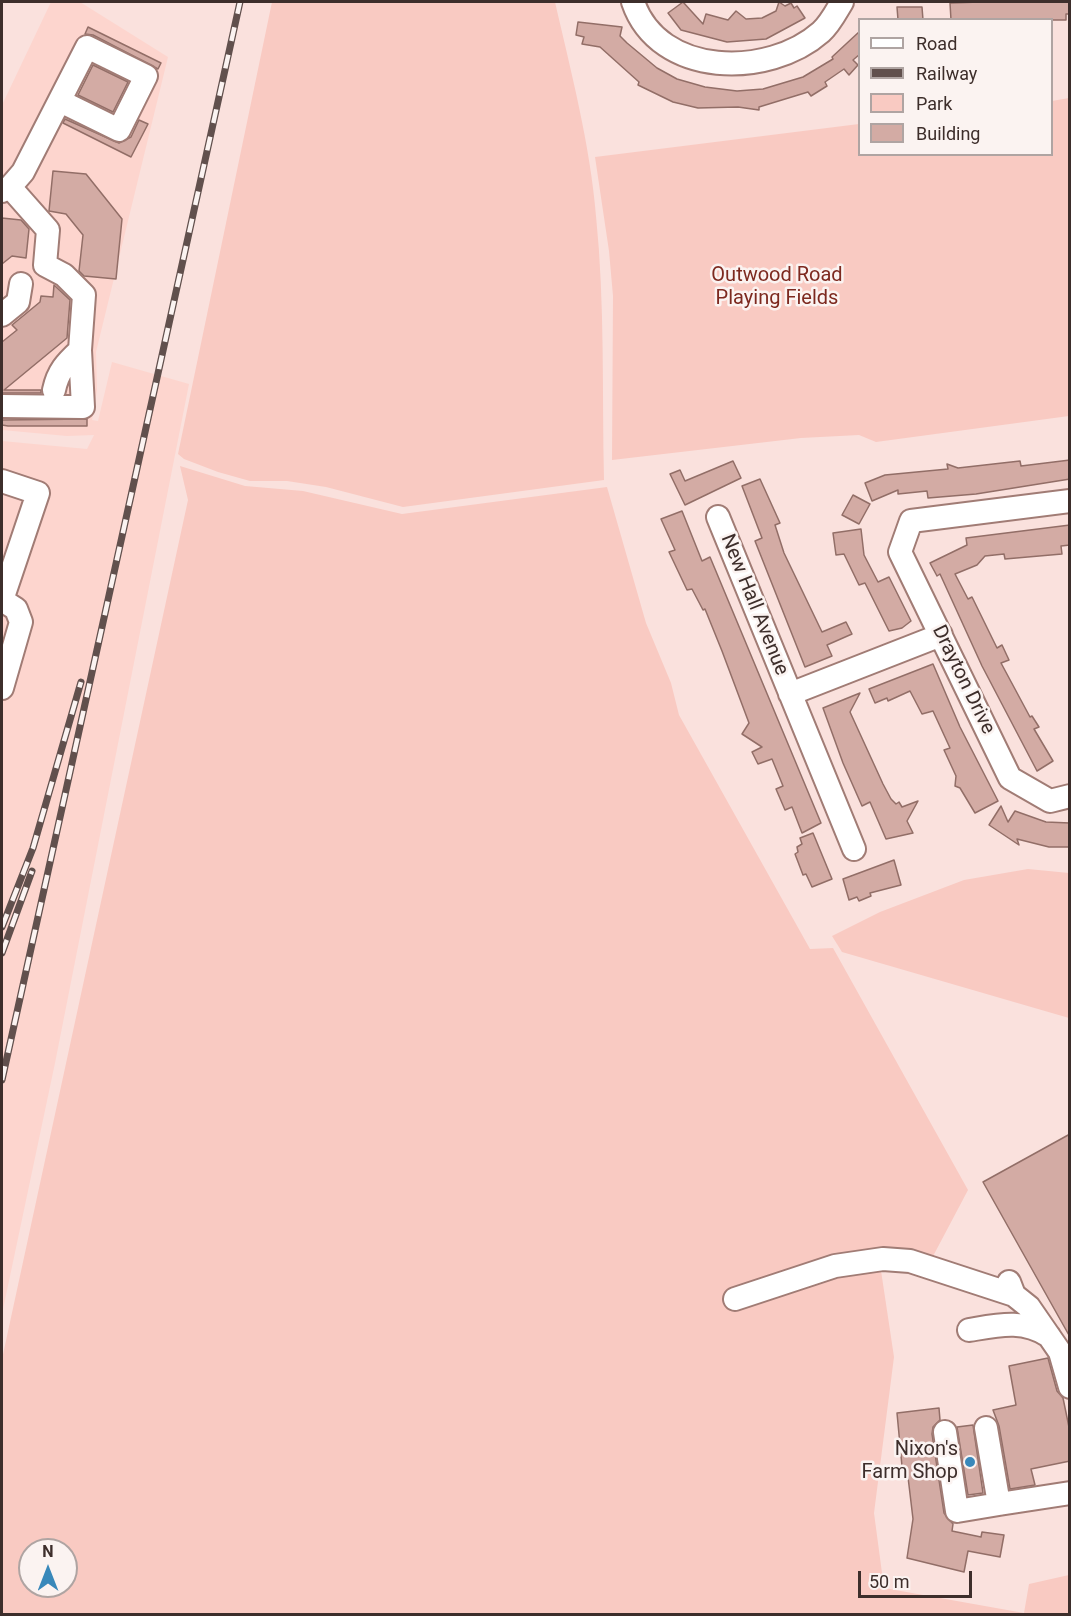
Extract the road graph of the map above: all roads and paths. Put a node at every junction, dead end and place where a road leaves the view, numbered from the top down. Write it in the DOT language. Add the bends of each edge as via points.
graph roads {
  1 [pos="633,2"];
  2 [pos="842,2"];
  3 [pos="59,106"];
  4 [pos="6,189"];
  5 [pos="45,266"];
  6 [pos="11,283"];
  7 [pos="2,315"];
  8 [pos="80,350"];
  9 [pos="54,390"];
  10 [pos="2,406"];
  11 [pos="2,481"];
  12 [pos="1070,501"];
  13 [pos="718,516"];
  14 [pos="941,634"];
  15 [pos="2,688"];
  16 [pos="790,694"];
  17 [pos="1070,796"];
  18 [pos="854,849"];
  19 [pos="735,1299"];
  20 [pos="969,1330"];
  21 [pos="1050,1337"];
  22 [pos="1070,1387"];
  23 [pos="986,1428"];
  24 [pos="945,1432"];
  25 [pos="1070,1493"];
  26 [pos="999,1504"];
  1 -- 2 [label="street" via="658,38 708,62 739,64 765,62 797,49 822,32"];
  3 -- 4 [label="street" via="26,167"];
  4 -- 5 [label="street" via="48,230"];
  5 -- 6 [label="street"];
  5 -- 8 [label="street" via="64,275 84,295"];
  6 -- 7 [label="street" via="18,302"];
  8 -- 9 [label="street" via="63,365"];
  8 -- 10 [label="street" via="83,407"];
  11 -- 15 [label="street" via="38,493 2,600 16,609 21,622"];
  12 -- 14 [label="street, Drayton Drive" via="911,521 900,552"];
  13 -- 16 [label="street, New Hall Avenue"];
  14 -- 16 [label="street, New Hall Avenue"];
  14 -- 17 [label="street, Drayton Drive" via="1010,778 1050,801"];
  16 -- 18 [label="street, New Hall Avenue"];
  19 -- 21 [label="street" via="858,1261 910,1261 1010,1287"];
  20 -- 21 [label="street" via="1017,1323"];
  21 -- 22 [label="street" via="1060,1352"];
  23 -- 26 [label="street"];
  24 -- 26 [label="street" via="957,1511"];
  25 -- 26 [label="street"];
}
